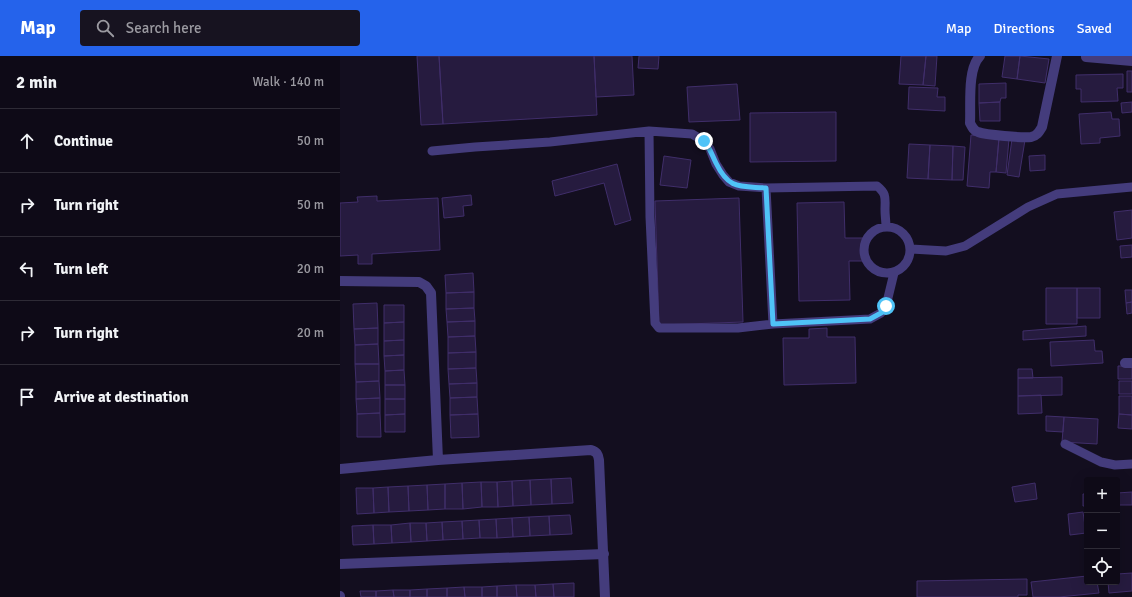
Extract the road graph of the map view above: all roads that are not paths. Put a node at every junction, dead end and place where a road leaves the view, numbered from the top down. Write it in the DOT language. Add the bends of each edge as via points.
graph roads {
  1 [pos="980,56"];
  2 [pos="1057,56"];
  3 [pos="1086,57"];
  4 [pos="1132,61"];
  5 [pos="649,131"];
  6 [pos="432,151"];
  7 [pos="1132,187"];
  8 [pos="766,188"];
  9 [pos="886,227"];
  10 [pos="911,249"];
  11 [pos="894,273"];
  12 [pos="340,281"];
  13 [pos="773,324"];
  14 [pos="1065,444"];
  15 [pos="438,460"];
  16 [pos="1132,464"];
  17 [pos="340,468"];
  18 [pos="604,554"];
  19 [pos="340,564"];
  20 [pos="605,597"];
  1 -- 2 [label="street" via="972,76 970,123 973,129 996,135 1031,137 1038,134 1042,127"];
  3 -- 4 [label="street"];
  5 -- 6 [label="lane"];
  5 -- 8 [label="lane" via="692,134 704,141 729,182 739,186"];
  5 -- 13 [label="lane" via="650,217 656,325 658,328 738,328"];
  7 -- 10 [label="lane" via="1057,194 1028,207 965,246 946,251"];
  8 -- 9 [label="lane" via="877,186 885,197"];
  8 -- 13 [label="lane"];
  9 -- 10 [label="lane" via="903,232 909,240"];
  9 -- 11 [label="lane" via="878,229 867,239 864,255 872,268 887,274"];
  10 -- 11 [label="lane" via="905,266"];
  11 -- 13 [label="lane" via="886,306 881,313 870,319"];
  12 -- 15 [label="street" via="419,282 431,293"];
  14 -- 16 [label="lane" via="1101,462 1116,465"];
  15 -- 17 [label="street"];
  15 -- 18 [label="street" via="591,450 595,452 599,460"];
  18 -- 19 [label="street"];
  18 -- 20 [label="street"];
}
